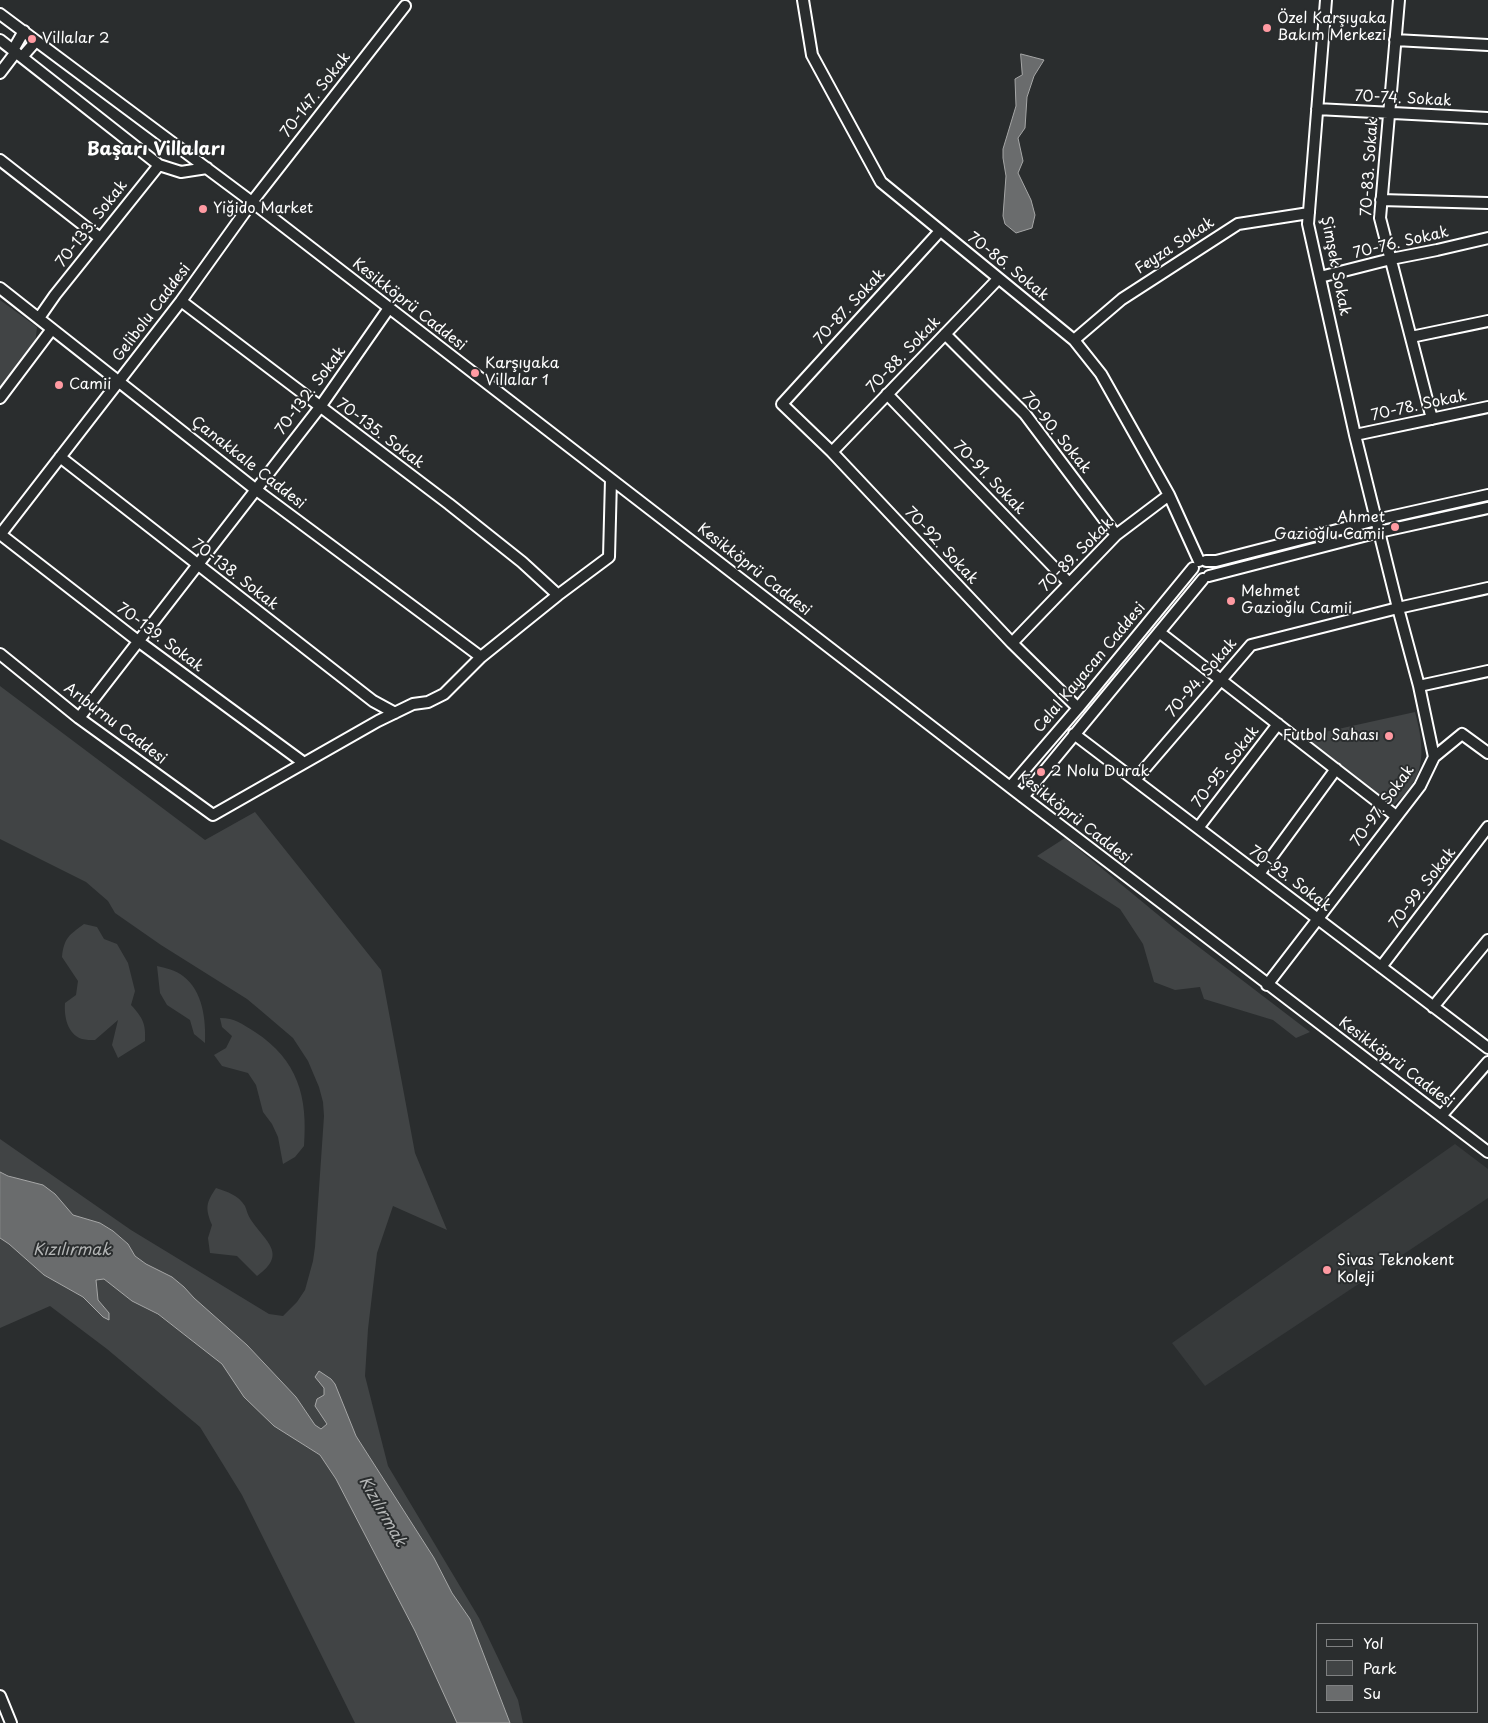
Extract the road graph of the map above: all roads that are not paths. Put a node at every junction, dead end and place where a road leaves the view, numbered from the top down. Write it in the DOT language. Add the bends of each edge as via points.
graph roads {
  1 [pos="803,0"];
  2 [pos="1326,0"];
  3 [pos="1398,0"];
  4 [pos="404,6"];
  5 [pos="0,14"];
  6 [pos="24,31"];
  7 [pos="0,40"];
  8 [pos="1395,40"];
  9 [pos="36,41"];
  10 [pos="1488,45"];
  11 [pos="17,53"];
  12 [pos="0,73"];
  13 [pos="1317,109"];
  14 [pos="1389,113"];
  15 [pos="1488,118"];
  16 [pos="0,160"];
  17 [pos="158,165"];
  18 [pos="206,168"];
  19 [pos="1381,200"];
  20 [pos="252,202"];
  21 [pos="1488,204"];
  22 [pos="1309,212"];
  23 [pos="940,231"];
  24 [pos="100,238"];
  25 [pos="1488,238"];
  26 [pos="1390,259"];
  27 [pos="1320,277"];
  28 [pos="998,279"];
  29 [pos="0,288"];
  30 [pos="181,301"];
  31 [pos="390,308"];
  32 [pos="39,318"];
  33 [pos="1488,321"];
  34 [pos="52,329"];
  35 [pos="944,334"];
  36 [pos="1411,337"];
  37 [pos="1074,340"];
  38 [pos="118,381"];
  39 [pos="887,394"];
  40 [pos="0,398"];
  41 [pos="782,404"];
  42 [pos="320,407"];
  43 [pos="1488,407"];
  44 [pos="1432,419"];
  45 [pos="1355,435"];
  46 [pos="832,452"];
  47 [pos="60,457"];
  48 [pos="611,479"];
  49 [pos="255,489"];
  50 [pos="1169,495"];
  51 [pos="1488,495"];
  52 [pos="1488,508"];
  53 [pos="1376,520"];
  54 [pos="1379,532"];
  55 [pos="0,534"];
  56 [pos="1116,535"];
  57 [pos="1199,563"];
  58 [pos="197,565"];
  59 [pos="1206,578"];
  60 [pos="1070,583"];
  61 [pos="1488,588"];
  62 [pos="558,595"];
  63 [pos="1398,608"];
  64 [pos="1159,632"];
  65 [pos="138,641"];
  66 [pos="1012,643"];
  67 [pos="0,654"];
  68 [pos="481,657"];
  69 [pos="1488,671"];
  70 [pos="1220,680"];
  71 [pos="1419,686"];
  72 [pos="1078,708"];
  73 [pos="395,713"];
  74 [pos="79,718"];
  75 [pos="1278,724"];
  76 [pos="1074,734"];
  77 [pos="1488,753"];
  78 [pos="1434,757"];
  79 [pos="304,763"];
  80 [pos="1336,769"];
  81 [pos="1135,780"];
  82 [pos="1010,787"];
  83 [pos="1022,797"];
  84 [pos="1396,816"];
  85 [pos="1488,827"];
  86 [pos="1198,828"];
  87 [pos="1259,874"];
  88 [pos="1318,919"];
  89 [pos="1488,940"];
  90 [pos="1381,967"];
  91 [pos="1267,985"];
  92 [pos="1433,1007"];
  93 [pos="1488,1048"];
  94 [pos="1488,1062"];
  95 [pos="1441,1116"];
  96 [pos="1488,1152"];
  97 [pos="0,1696"];
  98 [pos="11,1723"];
  1 -- 23 [label="street, 70-86. Sokak" via="812,55 881,182"];
  2 -- 13 [label="street, Şimşek Sokak"];
  3 -- 8 [label="street, 70-83. Sokak"];
  4 -- 20 [label="street, 70-147. Sokak"];
  5 -- 6 [label="street, Kesikköprü Caddesi"];
  6 -- 9 [label="street, Kesikköprü Caddesi"];
  6 -- 11 [label="street"];
  7 -- 11 [label="street"];
  8 -- 10 [label="street"];
  8 -- 14 [label="street, 70-83. Sokak"];
  9 -- 11 [label="street"];
  9 -- 18 [label="street, Kesikköprü Caddesi"];
  11 -- 12 [label="street"];
  11 -- 17 [label="street"];
  13 -- 14 [label="street, 70-74. Sokak"];
  13 -- 22 [label="street, Şimşek Sokak"];
  14 -- 15 [label="street, 70-74. Sokak"];
  14 -- 19 [label="street, 70-83. Sokak"];
  16 -- 24 [label="street"];
  17 -- 18 [label="street" via="181,172"];
  17 -- 24 [label="street, 70-133. Sokak"];
  18 -- 20 [label="street, Kesikköprü Caddesi"];
  19 -- 21 [label="street"];
  19 -- 26 [label="street, 70-83. Sokak" via="1380,218"];
  20 -- 30 [label="street, Gelibolu Caddesi"];
  20 -- 31 [label="street, Kesikköprü Caddesi"];
  22 -- 27 [label="street, Şimşek Sokak" via="1308,224"];
  22 -- 37 [label="street, Feyza Sokak" via="1238,224 1122,298"];
  23 -- 28 [label="street, 70-86. Sokak"];
  23 -- 41 [label="street, 70-87. Sokak"];
  24 -- 32 [label="street, 70-133. Sokak"];
  25 -- 26 [label="street, 70-76. Sokak"];
  26 -- 27 [label="street, 70-76. Sokak"];
  26 -- 36 [label="street, 70-83. Sokak"];
  27 -- 45 [label="street, Şimşek Sokak"];
  28 -- 35 [label="street, 70-88. Sokak"];
  28 -- 37 [label="street, 70-86. Sokak"];
  29 -- 32 [label="street, Çanakkale Caddesi"];
  30 -- 38 [label="street, Gelibolu Caddesi"];
  30 -- 42 [label="street, 70-135. Sokak"];
  31 -- 42 [label="street, 70-132. Sokak"];
  31 -- 48 [label="street, Kesikköprü Caddesi"];
  32 -- 34 [label="street, Çanakkale Caddesi"];
  33 -- 36 [label="street"];
  34 -- 38 [label="street, Çanakkale Caddesi"];
  34 -- 40 [label="street"];
  35 -- 39 [label="street, 70-88. Sokak"];
  35 -- 56 [label="street, 70-90. Sokak" via="1025,414"];
  36 -- 44 [label="street, 70-83. Sokak"];
  37 -- 50 [label="street, 70-86. Sokak" via="1101,374"];
  38 -- 47 [label="street, Gelibolu Caddesi"];
  38 -- 49 [label="street, Çanakkale Caddesi"];
  39 -- 46 [label="street, 70-88. Sokak"];
  39 -- 60 [label="street, 70-91. Sokak"];
  41 -- 46 [label="street, 70-92. Sokak"];
  42 -- 49 [label="street, 70-132. Sokak"];
  42 -- 62 [label="street, 70-135. Sokak" via="522,562"];
  43 -- 44 [label="street, 70-78. Sokak"];
  44 -- 45 [label="street, 70-78. Sokak"];
  45 -- 53 [label="street, Şimşek Sokak"];
  46 -- 66 [label="street, 70-92. Sokak"];
  47 -- 55 [label="street, Gelibolu Caddesi"];
  47 -- 58 [label="street, 70-138. Sokak"];
  48 -- 62 [label="street" via="609,557"];
  48 -- 82 [label="street, Kesikköprü Caddesi"];
  49 -- 58 [label="street, 70-132. Sokak"];
  49 -- 68 [label="street, Çanakkale Caddesi"];
  50 -- 56 [label="street, 70-89. Sokak"];
  50 -- 57 [label="street, 70-86. Sokak"];
  51 -- 53 [label="street"];
  52 -- 54 [label="street"];
  53 -- 54 [label="street, Şimşek Sokak"];
  53 -- 57 [label="street"];
  54 -- 59 [label="street"];
  54 -- 63 [label="street, 70-97. Sokak"];
  55 -- 65 [label="street, 70-139. Sokak"];
  56 -- 60 [label="street, 70-89. Sokak"];
  57 -- 59 [label="street" via="1211,567"];
  57 -- 59 [label="street" via="1193,573 1196,577"];
  57 -- 72 [label="street, Celal Kayacan Caddesi"];
  58 -- 65 [label="street, 70-132. Sokak"];
  58 -- 73 [label="street, 70-138. Sokak" via="373,701"];
  59 -- 64 [label="street, Celal Kayacan Caddesi"];
  60 -- 66 [label="street, 70-89. Sokak"];
  61 -- 63 [label="street, 70-94. Sokak"];
  62 -- 68 [label="street"];
  63 -- 70 [label="street, 70-94. Sokak" via="1252,644"];
  63 -- 71 [label="street, 70-97. Sokak"];
  64 -- 70 [label="street"];
  64 -- 76 [label="street, Celal Kayacan Caddesi"];
  65 -- 74 [label="street, 70-132. Sokak"];
  65 -- 79 [label="street, 70-139. Sokak"];
  66 -- 72 [label="street, 70-92. Sokak"];
  67 -- 74 [label="street, Arıburnu Caddesi"];
  68 -- 73 [label="street" via="444,694"];
  69 -- 71 [label="street"];
  70 -- 75 [label="street"];
  70 -- 81 [label="street, 70-94. Sokak"];
  71 -- 78 [label="street, 70-97. Sokak"];
  72 -- 82 [label="street, Celal Kayacan Caddesi"];
  73 -- 79 [label="street"];
  74 -- 79 [label="street, Arıburnu Caddesi" via="213,815"];
  75 -- 80 [label="street"];
  75 -- 86 [label="street, 70-95. Sokak"];
  76 -- 81 [label="street, 70-93. Sokak"];
  76 -- 83 [label="street, Celal Kayacan Caddesi"];
  77 -- 78 [label="street" via="1462,734"];
  78 -- 84 [label="street, 70-97. Sokak" via="1420,786"];
  80 -- 84 [label="street"];
  80 -- 87 [label="street"];
  81 -- 86 [label="street, 70-93. Sokak"];
  82 -- 83 [label="street, Kesikköprü Caddesi"];
  83 -- 91 [label="street, Kesikköprü Caddesi"];
  84 -- 88 [label="street, 70-97. Sokak"];
  85 -- 90 [label="street, 70-99. Sokak"];
  86 -- 87 [label="street, 70-93. Sokak"];
  87 -- 88 [label="street, 70-93. Sokak"];
  88 -- 90 [label="street, 70-93. Sokak"];
  88 -- 91 [label="street, 70-97. Sokak"];
  89 -- 92 [label="street"];
  90 -- 92 [label="street, 70-93. Sokak"];
  91 -- 95 [label="street, Kesikköprü Caddesi"];
  92 -- 93 [label="street, 70-93. Sokak"];
  94 -- 95 [label="street"];
  95 -- 96 [label="street, Kesikköprü Caddesi"];
  97 -- 98 [label="street"];
}
